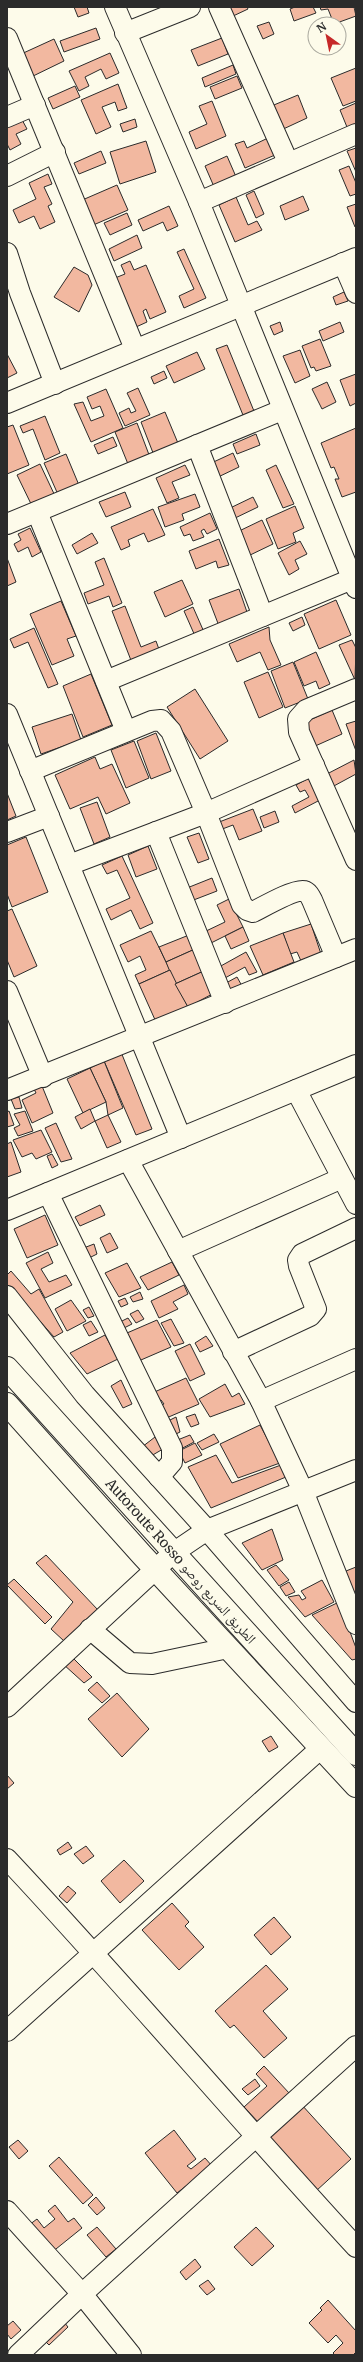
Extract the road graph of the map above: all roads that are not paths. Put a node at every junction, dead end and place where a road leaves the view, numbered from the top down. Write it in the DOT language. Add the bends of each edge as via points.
graph roads {
  1 [pos="115,7"];
  2 [pos="190,7"];
  3 [pos="219,7"];
  4 [pos="125,33"];
  5 [pos="7,38"];
  6 [pos="35,105"];
  7 [pos="7,117"];
  8 [pos="356,134"];
  9 [pos="55,152"];
  10 [pos="288,162"];
  11 [pos="7,176"];
  12 [pos="199,202"];
  13 [pos="7,253"];
  14 [pos="350,260"];
  15 [pos="356,293"];
  16 [pos="14,296"];
  17 [pos="241,306"];
  18 [pos="135,349"];
  19 [pos="56,384"];
  20 [pos="7,403"];
  21 [pos="282,410"];
  22 [pos="197,445"];
  23 [pos="37,512"];
  24 [pos="7,524"];
  25 [pos="354,583"];
  26 [pos="263,616"];
  27 [pos="106,680"];
  28 [pos="356,689"];
  29 [pos="8,719"];
  30 [pos="126,731"];
  31 [pos="314,765"];
  32 [pos="30,770"];
  33 [pos="206,813"];
  34 [pos="49,816"];
  35 [pos="7,832"];
  36 [pos="156,832"];
  37 [pos="356,860"];
  38 [pos="69,865"];
  39 [pos="356,949"];
  40 [pos="336,957"];
  41 [pos="7,991"];
  42 [pos="225,1003"];
  43 [pos="140,1038"];
  44 [pos="356,1065"];
  45 [pos="43,1077"];
  46 [pos="7,1090"];
  47 [pos="296,1090"];
  48 [pos="182,1138"];
  49 [pos="128,1160"];
  50 [pos="342,1178"];
  51 [pos="48,1193"];
  52 [pos="356,1204"];
  53 [pos="7,1210"];
  54 [pos="356,1228"];
  55 [pos="178,1251"];
  56 [pos="7,1296"];
  57 [pos="233,1352"];
  58 [pos="356,1359"];
  59 [pos="7,1368"];
  60 [pos="261,1401"];
  61 [pos="7,1404"];
  62 [pos="356,1470"];
  63 [pos="159,1477"];
  64 [pos="303,1491"];
  65 [pos="207,1530"];
  66 [pos="173,1553"];
  67 [pos="155,1569"];
  68 [pos="356,1624"];
  69 [pos="90,1629"];
  70 [pos="228,1648"];
  71 [pos="356,1702"];
  72 [pos="7,1707"];
  73 [pos="321,1748"];
  74 [pos="356,1754"];
  75 [pos="356,1786"];
  76 [pos="7,1859"];
  77 [pos="94,1952"];
  78 [pos="7,2031"];
  79 [pos="356,2046"];
  80 [pos="255,2137"];
  81 [pos="7,2210"];
  82 [pos="356,2247"];
  83 [pos="82,2294"];
  84 [pos="18,2355"];
  85 [pos="131,2355"];
  1 -- 4 [label="street"];
  2 -- 4 [label="street"];
  3 -- 10 [label="street"];
  4 -- 12 [label="street"];
  5 -- 6 [label="street"];
  6 -- 7 [label="street"];
  6 -- 9 [label="street"];
  8 -- 10 [label="street"];
  9 -- 11 [label="street"];
  9 -- 18 [label="street"];
  10 -- 12 [label="street"];
  12 -- 17 [label="street"];
  13 -- 16 [label="street"];
  14 -- 15 [label="street"];
  14 -- 17 [label="street"];
  16 -- 19 [label="street"];
  17 -- 18 [label="street"];
  17 -- 21 [label="street"];
  18 -- 19 [label="street"];
  19 -- 20 [label="street"];
  21 -- 22 [label="street"];
  21 -- 25 [label="street"];
  22 -- 23 [label="street"];
  22 -- 26 [label="street"];
  23 -- 24 [label="street"];
  23 -- 27 [label="street"];
  25 -- 26 [label="street"];
  26 -- 27 [label="street"];
  27 -- 30 [label="street"];
  28 -- 31 [label="street" via="306,710 298,719 299,732"];
  29 -- 32 [label="street"];
  30 -- 32 [label="street"];
  30 -- 33 [label="street" via="152,721 161,720 166,723"];
  31 -- 33 [label="street"];
  31 -- 37 [label="street"];
  32 -- 34 [label="street"];
  33 -- 36 [label="street"];
  33 -- 40 [label="street" via="246,910 253,912 302,890 307,892"];
  34 -- 35 [label="street"];
  34 -- 38 [label="street"];
  36 -- 38 [label="street"];
  36 -- 42 [label="street"];
  38 -- 43 [label="street"];
  39 -- 40 [label="street"];
  40 -- 42 [label="street"];
  41 -- 45 [label="street"];
  42 -- 43 [label="street"];
  43 -- 45 [label="street"];
  43 -- 48 [label="street"];
  44 -- 47 [label="street"];
  45 -- 46 [label="street"];
  47 -- 48 [label="street"];
  47 -- 50 [label="street"];
  48 -- 49 [label="street"];
  49 -- 51 [label="street"];
  49 -- 55 [label="street"];
  50 -- 52 [label="street"];
  50 -- 55 [label="street"];
  51 -- 53 [label="street"];
  51 -- 63 [label="street" via="172,1448 172,1462"];
  54 -- 57 [label="street" via="302,1254 298,1260 316,1309 310,1316"];
  55 -- 57 [label="street"];
  56 -- 63 [label="street" via="85,1395"];
  57 -- 60 [label="street"];
  58 -- 60 [label="street"];
  59 -- 66 [label="highway, Autoroute Rosso الطريق السريع روصو"];
  60 -- 64 [label="street"];
  61 -- 67 [label="highway, Autoroute Rosso الطريق السريع روصو"];
  62 -- 64 [label="street"];
  63 -- 65 [label="street"];
  64 -- 65 [label="street"];
  64 -- 68 [label="street"];
  65 -- 66 [label="street"];
  65 -- 71 [label="street"];
  66 -- 67 [label="street"];
  66 -- 74 [label="highway, Autoroute Rosso الطريق السريع روصو"];
  67 -- 69 [label="street"];
  67 -- 70 [label="highway, Autoroute Rosso الطريق السريع روصو"];
  69 -- 70 [label="street" via="130,1663 152,1664"];
  69 -- 72 [label="street"];
  70 -- 73 [label="highway, Autoroute Rosso الطريق السريع روصو"];
  73 -- 75 [label="highway, Autoroute Rosso الطريق السريع روصو"];
  73 -- 77 [label="street"];
  76 -- 77 [label="street"];
  77 -- 78 [label="street"];
  77 -- 80 [label="street"];
  79 -- 80 [label="street"];
  80 -- 82 [label="street"];
  80 -- 83 [label="street"];
  81 -- 83 [label="street"];
  83 -- 84 [label="street"];
  83 -- 85 [label="street"];
}
